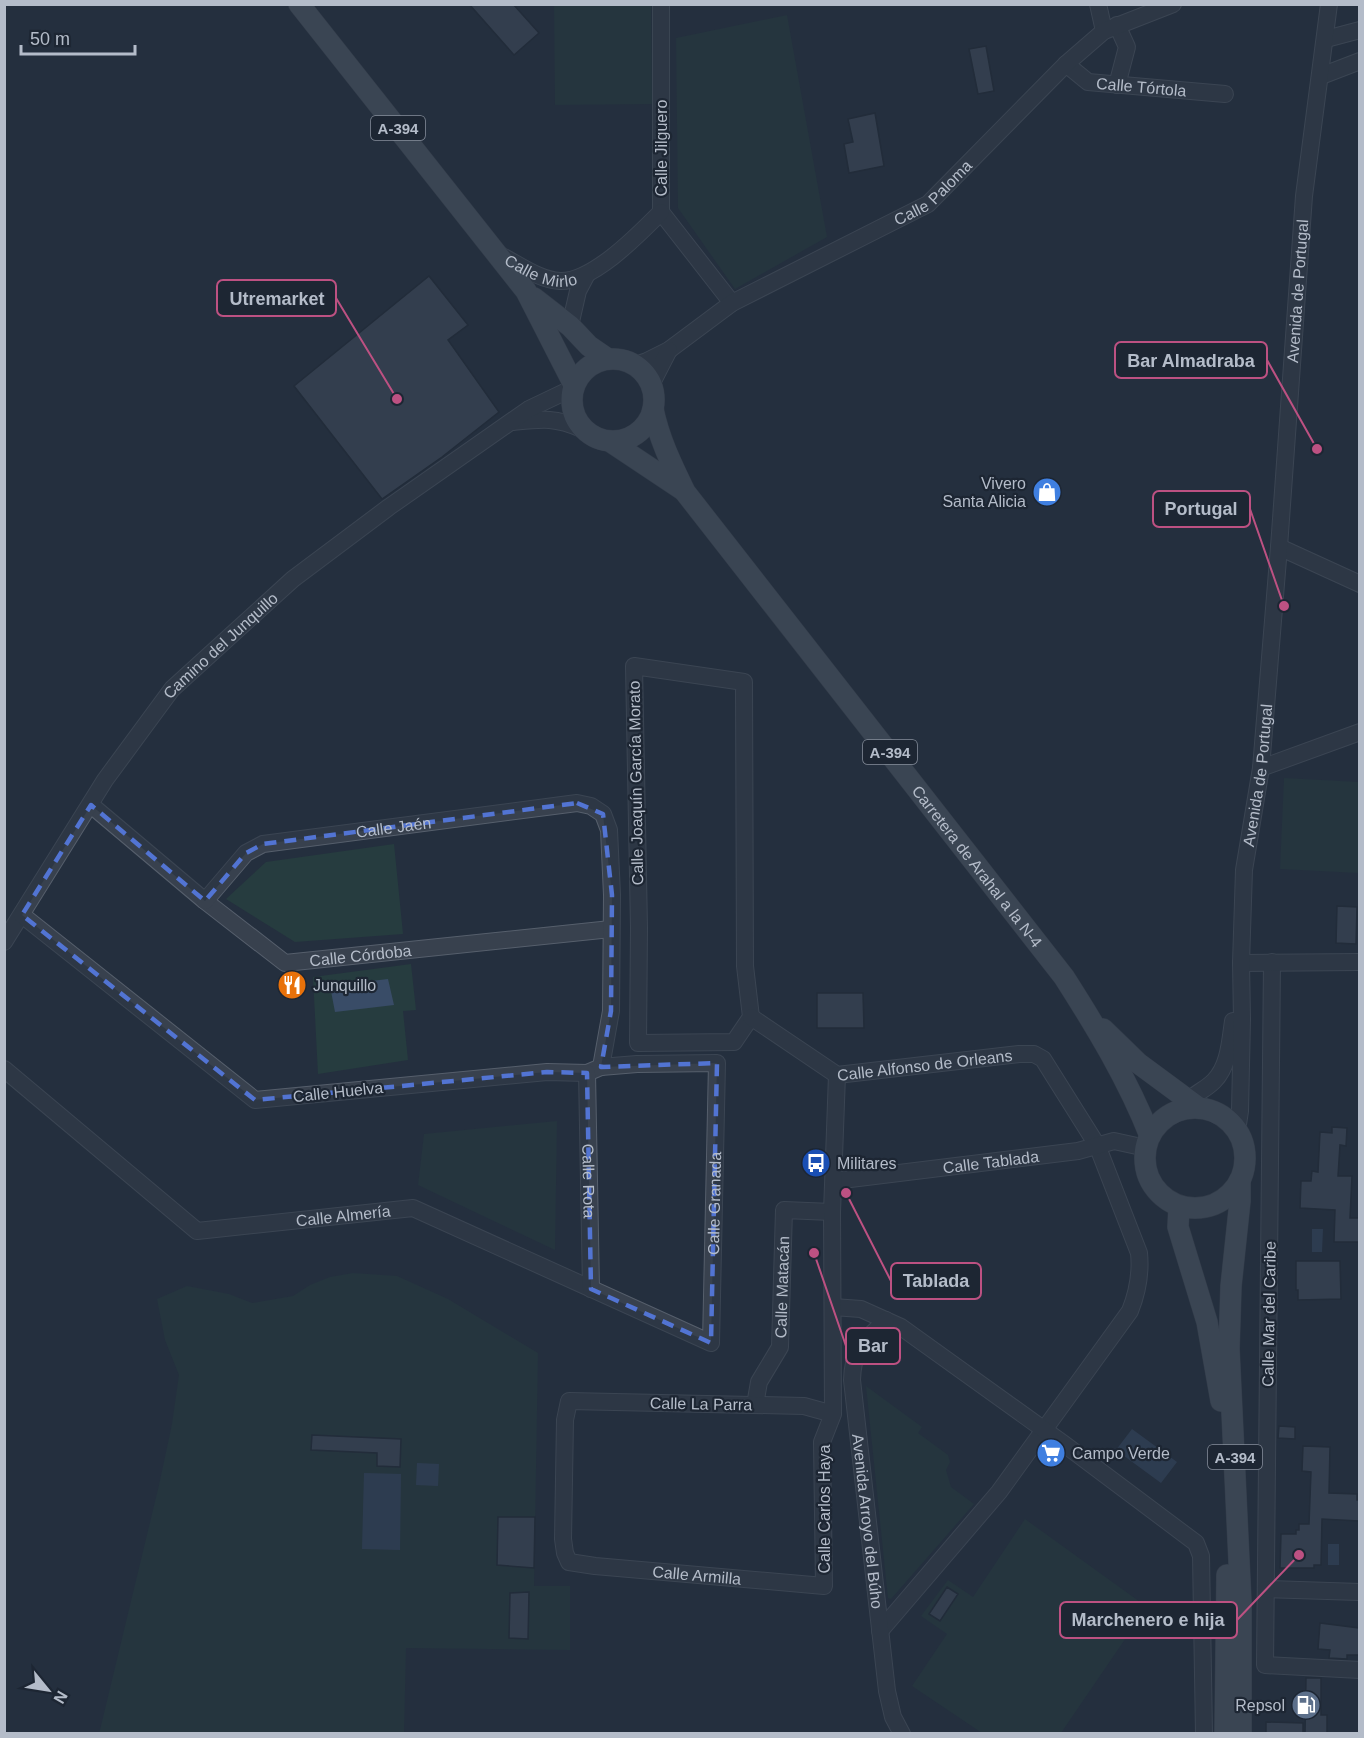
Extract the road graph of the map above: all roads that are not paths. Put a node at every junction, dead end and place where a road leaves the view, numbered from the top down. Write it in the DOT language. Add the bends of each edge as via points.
graph roads {
  1 [pos="299,4"];
  2 [pos="662,4"];
  3 [pos="1098,4"];
  4 [pos="1173,4"];
  5 [pos="1329,4"];
  6 [pos="1111,28"];
  7 [pos="1359,30"];
  8 [pos="1326,39"];
  9 [pos="1359,61"];
  10 [pos="1066,64"];
  11 [pos="1321,76"];
  12 [pos="1117,85"];
  13 [pos="1225,94"];
  14 [pos="662,212"];
  15 [pos="496,252"];
  16 [pos="587,274"];
  17 [pos="526,291"];
  18 [pos="732,303"];
  19 [pos="570,326"];
  20 [pos="669,350"];
  21 [pos="608,359"];
  22 [pos="635,365"];
  23 [pos="651,385"];
  24 [pos="573,387"];
  25 [pos="653,409"];
  26 [pos="512,422"];
  27 [pos="582,429"];
  28 [pos="611,442"];
  29 [pos="686,492"];
  30 [pos="1280,548"];
  31 [pos="1359,584"];
  32 [pos="1359,732"];
  33 [pos="1261,768"];
  34 [pos="91,805"];
  35 [pos="603,814"];
  36 [pos="205,901"];
  37 [pos="22,915"];
  38 [pos="612,929"];
  39 [pos="4,942"];
  40 [pos="1272,962"];
  41 [pos="1359,962"];
  42 [pos="1241,968"];
  43 [pos="1090,1016"];
  44 [pos="751,1017"];
  45 [pos="717,1063"];
  46 [pos="4,1069"];
  47 [pos="594,1070"];
  48 [pos="837,1075"];
  49 [pos="1190,1106"];
  50 [pos="1237,1131"];
  51 [pos="1148,1142"];
  52 [pos="1097,1145"];
  53 [pos="1240,1180"];
  54 [pos="834,1181"];
  55 [pos="1179,1206"];
  56 [pos="832,1212"];
  57 [pos="591,1289"];
  58 [pos="833,1307"];
  59 [pos="886,1320"];
  60 [pos="711,1343"];
  61 [pos="755,1405"];
  62 [pos="833,1414"];
  63 [pos="1045,1430"];
  64 [pos="569,1562"];
  65 [pos="824,1586"];
  66 [pos="1359,1592"];
  67 [pos="1266,1596"];
  68 [pos="1241,1603"];
  69 [pos="880,1631"];
  70 [pos="1225,1668"];
  71 [pos="1359,1670"];
  72 [pos="894,1729"];
  73 [pos="1204,1734"];
  74 [pos="1225,1734"];
  75 [pos="1233,1734"];
  76 [pos="1241,1734"];
  1 -- 15 [label="main road, A-394"];
  2 -- 14 [label="street, Calle Jilguero"];
  3 -- 6 [label="street"];
  4 -- 6 [label="street, Calle Paloma"];
  5 -- 8 [label="street, Avenida de Portugal"];
  6 -- 10 [label="street, Calle Paloma"];
  6 -- 12 [label="street" via="1127,47"];
  7 -- 8 [label="street"];
  8 -- 11 [label="street, Avenida de Portugal"];
  9 -- 11 [label="street"];
  10 -- 12 [label="street, Calle Tórtola" via="1088,82"];
  10 -- 18 [label="street, Calle Paloma" via="928,204"];
  11 -- 30 [label="street, Avenida de Portugal" via="1304,196"];
  12 -- 13 [label="street, Calle Tórtola"];
  14 -- 16 [label="street, Calle Mirlo" via="631,242"];
  14 -- 18 [label="street, Calle Jilguero"];
  15 -- 16 [label="street, Calle Mirlo" via="543,277 561,281"];
  15 -- 17 [label="main road, A-394"];
  16 -- 19 [label="street, Calle Mirlo" via="578,291"];
  17 -- 19 [label="main road, A-394"];
  17 -- 24 [label="main road, A-394"];
  18 -- 20 [label="street, Calle Paloma"];
  19 -- 21 [label="main road, A-394"];
  20 -- 22 [label="street, Calle Paloma"];
  20 -- 23 [label="street, Calle Paloma"];
  21 -- 22 [label="main road, A-394"];
  21 -- 24 [label="main road" via="587,367"];
  22 -- 23 [label="main road"];
  23 -- 25 [label="main road, A-394"];
  24 -- 26 [label="street, Camino del Junquillo"];
  24 -- 27 [label="main road, A-394" via="574,417"];
  25 -- 28 [label="main road" via="649,420 633,436"];
  25 -- 29 [label="main road, Carretera de Arahal a la N-4 / A-394" via="666,454"];
  26 -- 27 [label="street, Camino del Junquillo" via="564,421"];
  26 -- 34 [label="street, Camino del Junquillo" via="389,507 285,587 172,689"];
  27 -- 28 [label="main road, A-394"];
  28 -- 29 [label="main road, Carretera de Arahal a la N-4 / A-394"];
  29 -- 43 [label="main road, Carretera de Arahal a la N-4 / A-394" via="960,842"];
  30 -- 31 [label="street"];
  30 -- 33 [label="street, Avenida de Portugal"];
  32 -- 33 [label="street"];
  33 -- 42 [label="street, Avenida de Portugal" via="1244,870"];
  34 -- 36 [label="street, Calle Córdoba"];
  34 -- 37 [label="street, Camino del Junquillo"];
  35 -- 36 [label="street, Calle Jaén" via="577,803 263,844 246,853"];
  35 -- 38 [label="street, Calle Rota" via="609,830"];
  36 -- 38 [label="street, Calle Córdoba" via="285,963"];
  37 -- 39 [label="street, Camino del Junquillo"];
  37 -- 47 [label="street, Calle Huelva" via="255,1100"];
  38 -- 47 [label="street, Calle Rota" via="611,1011"];
  40 -- 41 [label="street"];
  40 -- 42 [label="street"];
  40 -- 67 [label="street, Calle Mar del Caribe"];
  42 -- 49 [label="street, Avenida de Portugal" via="1228,1052 1221,1072"];
  42 -- 50 [label="street, Avenida de Portugal"];
  43 -- 49 [label="main road, Carretera de Arahal a la N-4 / A-394"];
  43 -- 51 [label="main road, Carretera de Arahal a la N-4 / A-394" via="1135,1100"];
  44 -- 44 [label="street, Calle Joaquín García Morato" via="745,966 744,681 634,666 638,1043 734,1042"];
  44 -- 48 [label="street, Calle Alfonso de Orleans"];
  45 -- 47 [label="street, Calle Huelva" via="637,1064"];
  45 -- 60 [label="street, Calle Granada"];
  46 -- 57 [label="street, Calle Almería" via="197,1230 413,1208"];
  47 -- 57 [label="street, Calle Rota"];
  48 -- 52 [label="street, Calle Alfonso de Orleans" via="1034,1054 1043,1059"];
  48 -- 54 [label="street, Calle Carlos Haya"];
  49 -- 50 [label="main road, A-394" via="1219,1114"];
  49 -- 51 [label="main road" via="1165,1118"];
  50 -- 53 [label="main road, A-394" via="1245,1155"];
  51 -- 52 [label="street, Calle Tablada"];
  51 -- 55 [label="main road, A-394" via="1146,1166 1152,1183"];
  52 -- 54 [label="street, Calle Tablada" via="1078,1151"];
  52 -- 63 [label="street" via="1139,1252 1138,1287 1130,1311"];
  53 -- 55 [label="main road" via="1221,1201 1193,1208"];
  53 -- 68 [label="main road, A-394" via="1229,1349"];
  54 -- 56 [label="street, Calle Carlos Haya"];
  55 -- 70 [label="main road, A-394" via="1178,1227 1207,1322 1225,1422 1229,1508"];
  56 -- 58 [label="street, Calle Carlos Haya"];
  56 -- 61 [label="street, Calle Matacán" via="784,1210 780,1347 759,1382"];
  57 -- 60 [label="street, Calle Almería"];
  58 -- 59 [label="street" via="861,1309"];
  58 -- 62 [label="street, Calle Carlos Haya"];
  59 -- 63 [label="street"];
  59 -- 69 [label="street, Avenida Arroyo del Búho" via="858,1348 852,1364"];
  61 -- 62 [label="street, Calle La Parra" via="804,1406"];
  61 -- 64 [label="street, Calle La Parra" via="569,1401 565,1420 563,1539"];
  62 -- 65 [label="street, Calle Carlos Haya" via="822,1442"];
  63 -- 69 [label="street" via="999,1492"];
  63 -- 73 [label="street" via="1196,1543 1201,1557"];
  64 -- 65 [label="street, Calle Armilla"];
  66 -- 67 [label="street"];
  67 -- 68 [label="street"];
  67 -- 71 [label="street, Calle Mar del Caribe" via="1265,1665"];
  68 -- 76 [label="main road, A-394"];
  69 -- 72 [label="street, Avenida Arroyo del Búho"];
  70 -- 74 [label="main road, A-394"];
  70 -- 75 [label="main road" via="1233,1688"];
}
